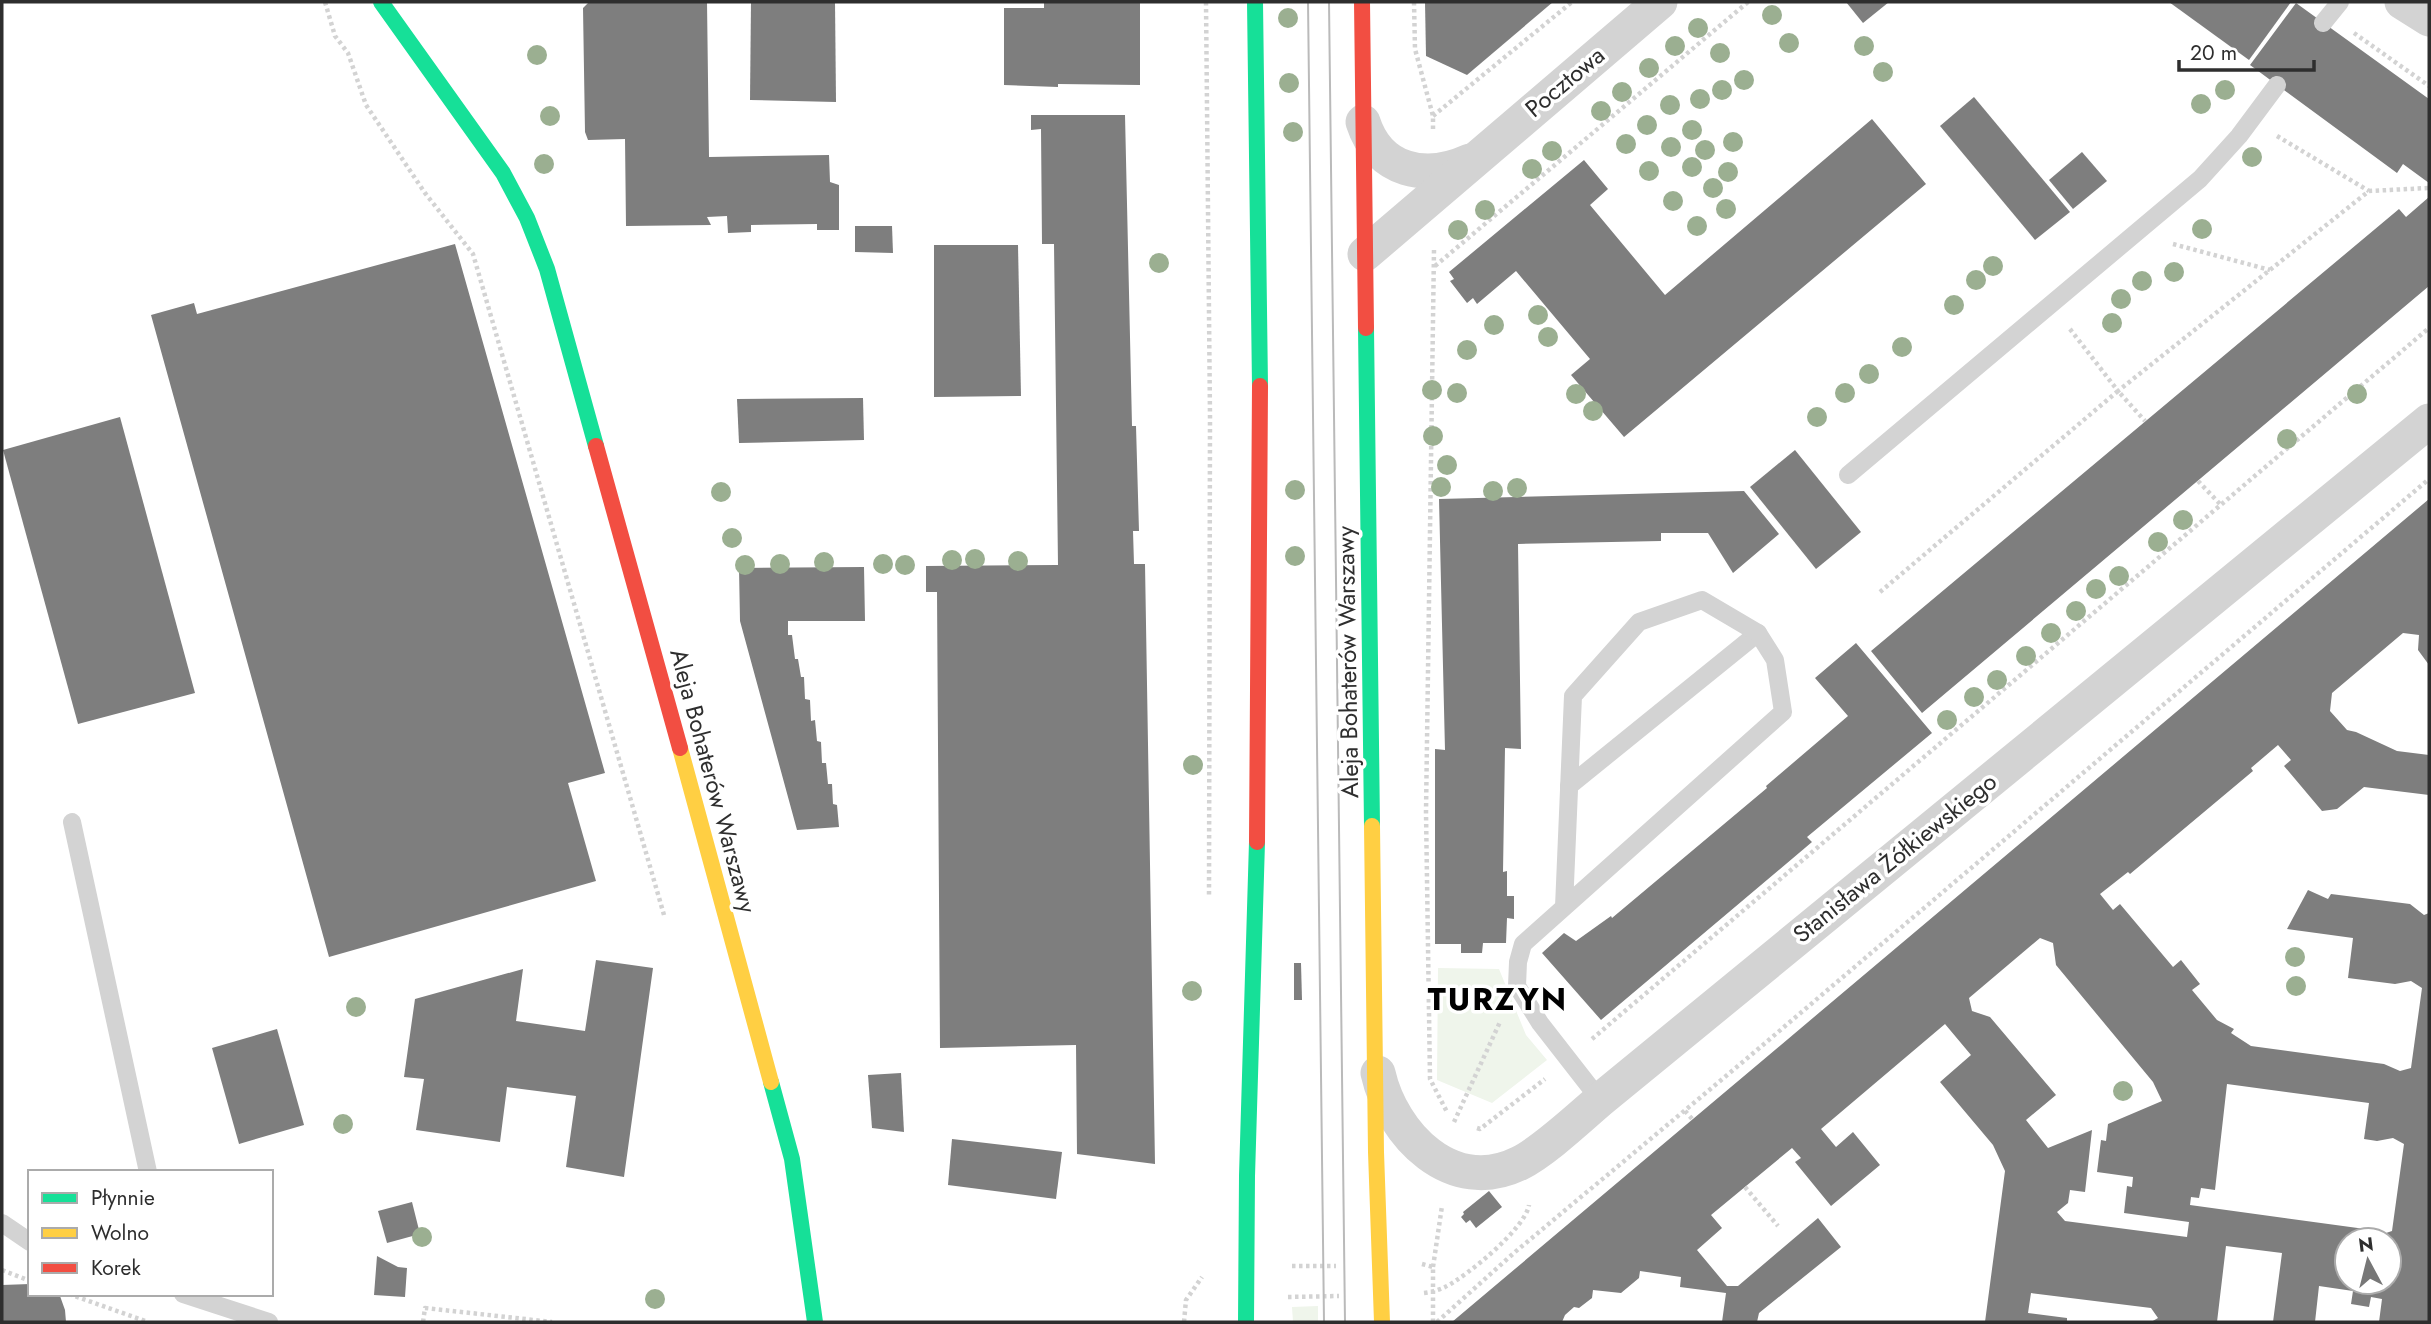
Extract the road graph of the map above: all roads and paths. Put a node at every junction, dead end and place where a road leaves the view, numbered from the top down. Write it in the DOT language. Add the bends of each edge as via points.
graph roads {
  1 [pos="325,2"];
  2 [pos="381,2"];
  3 [pos="1206,2"];
  4 [pos="1255,2"];
  5 [pos="1362,2"];
  6 [pos="1415,2"];
  7 [pos="1572,2"];
  8 [pos="1660,2"];
  9 [pos="1748,2"];
  10 [pos="2402,2"];
  11 [pos="2331,13"];
  12 [pos="2429,19"];
  13 [pos="2277,85"];
  14 [pos="2429,86"];
  15 [pos="1433,116"];
  16 [pos="2251,120"];
  17 [pos="1363,122"];
  18 [pos="1433,142"];
  19 [pos="1470,161"];
  20 [pos="2428,188"];
  21 [pos="2370,191"];
  22 [pos="2136,233"];
  23 [pos="1434,241"];
  24 [pos="1365,254"];
  25 [pos="1434,267"];
  26 [pos="2271,270"];
  27 [pos="2050,304"];
  28 [pos="2429,328"];
  29 [pos="2118,391"];
  30 [pos="2429,421"];
  31 [pos="2145,422"];
  32 [pos="1848,475"];
  33 [pos="2429,479"];
  34 [pos="2198,481"];
  35 [pos="2221,505"];
  36 [pos="1880,592"];
  37 [pos="1758,633"];
  38 [pos="1569,786"];
  39 [pos="72,822"];
  40 [pos="1209,901"];
  41 [pos="1564,907"];
  42 [pos="664,915"];
  43 [pos="1517,986"];
  44 [pos="1568,1060"];
  45 [pos="1376,1062"];
  46 [pos="1601,1100"];
  47 [pos="1685,1111"];
  48 [pos="1693,1120"];
  49 [pos="1453,1123"];
  50 [pos="1450,1132"];
  51 [pos="1538,1151"];
  52 [pos="148,1170"];
  53 [pos="1745,1187"];
  54 [pos="1443,1203"];
  55 [pos="2,1223"];
  56 [pos="1778,1226"];
  57 [pos="28,1241"];
  58 [pos="1421,1264"];
  59 [pos="1292,1266"];
  60 [pos="1344,1266"];
  61 [pos="1433,1267"];
  62 [pos="1210,1268"];
  63 [pos="2,1270"];
  64 [pos="28,1280"];
  65 [pos="1433,1292"];
  66 [pos="1421,1294"];
  67 [pos="75,1296"];
  68 [pos="189,1296"];
  69 [pos="1344,1296"];
  70 [pos="1292,1297"];
  71 [pos="1245,1298"];
  72 [pos="148,1322"];
  73 [pos="269,1322"];
  74 [pos="423,1322"];
  75 [pos="552,1322"];
  76 [pos="815,1322"];
  77 [pos="1184,1322"];
  78 [pos="1245,1322"];
  79 [pos="1252,1322"];
  80 [pos="1382,1322"];
  81 [pos="1435,1322"];
  1 -- 42 [label="path" via="366,105 473,254"];
  2 -- 76 [label="street, Aleja Bohaterów Warszawy" via="503,173 543,258 792,1159"];
  3 -- 40 [label="path"];
  4 -- 71 [label="street" via="1259,727"];
  5 -- 17 [label="street, Aleja Bohaterów Warszawy"];
  6 -- 15 [label="path" via="1415,49"];
  7 -- 15 [label="path"];
  8 -- 19 [label="street, Pocztowa"];
  9 -- 25 [label="path"];
  10 -- 12 [label="street"];
  11 -- 14 [label="path"];
  13 -- 16 [label="lane"];
  15 -- 18 [label="path"];
  16 -- 21 [label="path"];
  16 -- 22 [label="lane" via="2200,178"];
  17 -- 19 [label="street, Pocztowa" via="1372,144 1395,165 1433,170"];
  17 -- 24 [label="street, Aleja Bohaterów Warszawy"];
  19 -- 24 [label="street, Pocztowa"];
  20 -- 21 [label="path"];
  21 -- 26 [label="path"];
  22 -- 26 [label="path"];
  22 -- 27 [label="lane"];
  23 -- 25 [label="path"];
  24 -- 45 [label="street, Aleja Bohaterów Warszawy"];
  25 -- 49 [label="path" via="1426,813 1430,1079"];
  26 -- 29 [label="path"];
  27 -- 29 [label="path"];
  27 -- 32 [label="lane"];
  28 -- 35 [label="path"];
  29 -- 31 [label="path"];
  29 -- 36 [label="path"];
  30 -- 46 [label="street, Stanisława Żółkiewskiego"];
  33 -- 47 [label="path"];
  34 -- 35 [label="path"];
  35 -- 44 [label="path"];
  37 -- 38 [label="lane"];
  37 -- 38 [label="lane" via="1702,600 1639,622 1573,696"];
  37 -- 41 [label="lane" via="1775,660 1783,712"];
  38 -- 41 [label="lane"];
  39 -- 52 [label="lane"];
  41 -- 43 [label="lane" via="1523,944"];
  43 -- 44 [label="lane"];
  43 -- 49 [label="path"];
  44 -- 46 [label="lane"];
  44 -- 49 [label="path" via="1480,1129"];
  45 -- 51 [label="street, Stanisława Żółkiewskiego" via="1381,1086 1398,1122 1440,1162 1483,1172 1520,1164"];
  45 -- 80 [label="street, Aleja Bohaterów Warszawy"];
  46 -- 51 [label="street, Stanisława Żółkiewskiego"];
  47 -- 48 [label="path"];
  47 -- 81 [label="path"];
  49 -- 50 [label="path"];
  51 -- 65 [label="path" via="1522,1222 1457,1280"];
  53 -- 56 [label="path"];
  54 -- 61 [label="path"];
  55 -- 57 [label="lane"];
  58 -- 61 [label="path"];
  59 -- 60 [label="path"];
  61 -- 65 [label="path"];
  62 -- 77 [label="path" via="1186,1300"];
  63 -- 64 [label="path"];
  65 -- 66 [label="path"];
  65 -- 81 [label="path"];
  67 -- 72 [label="path"];
  68 -- 73 [label="lane"];
  69 -- 70 [label="path"];
  71 -- 78 [label="street"];
  71 -- 79 [label="street"];
  74 -- 75 [label="path" via="425,1308"];
}
